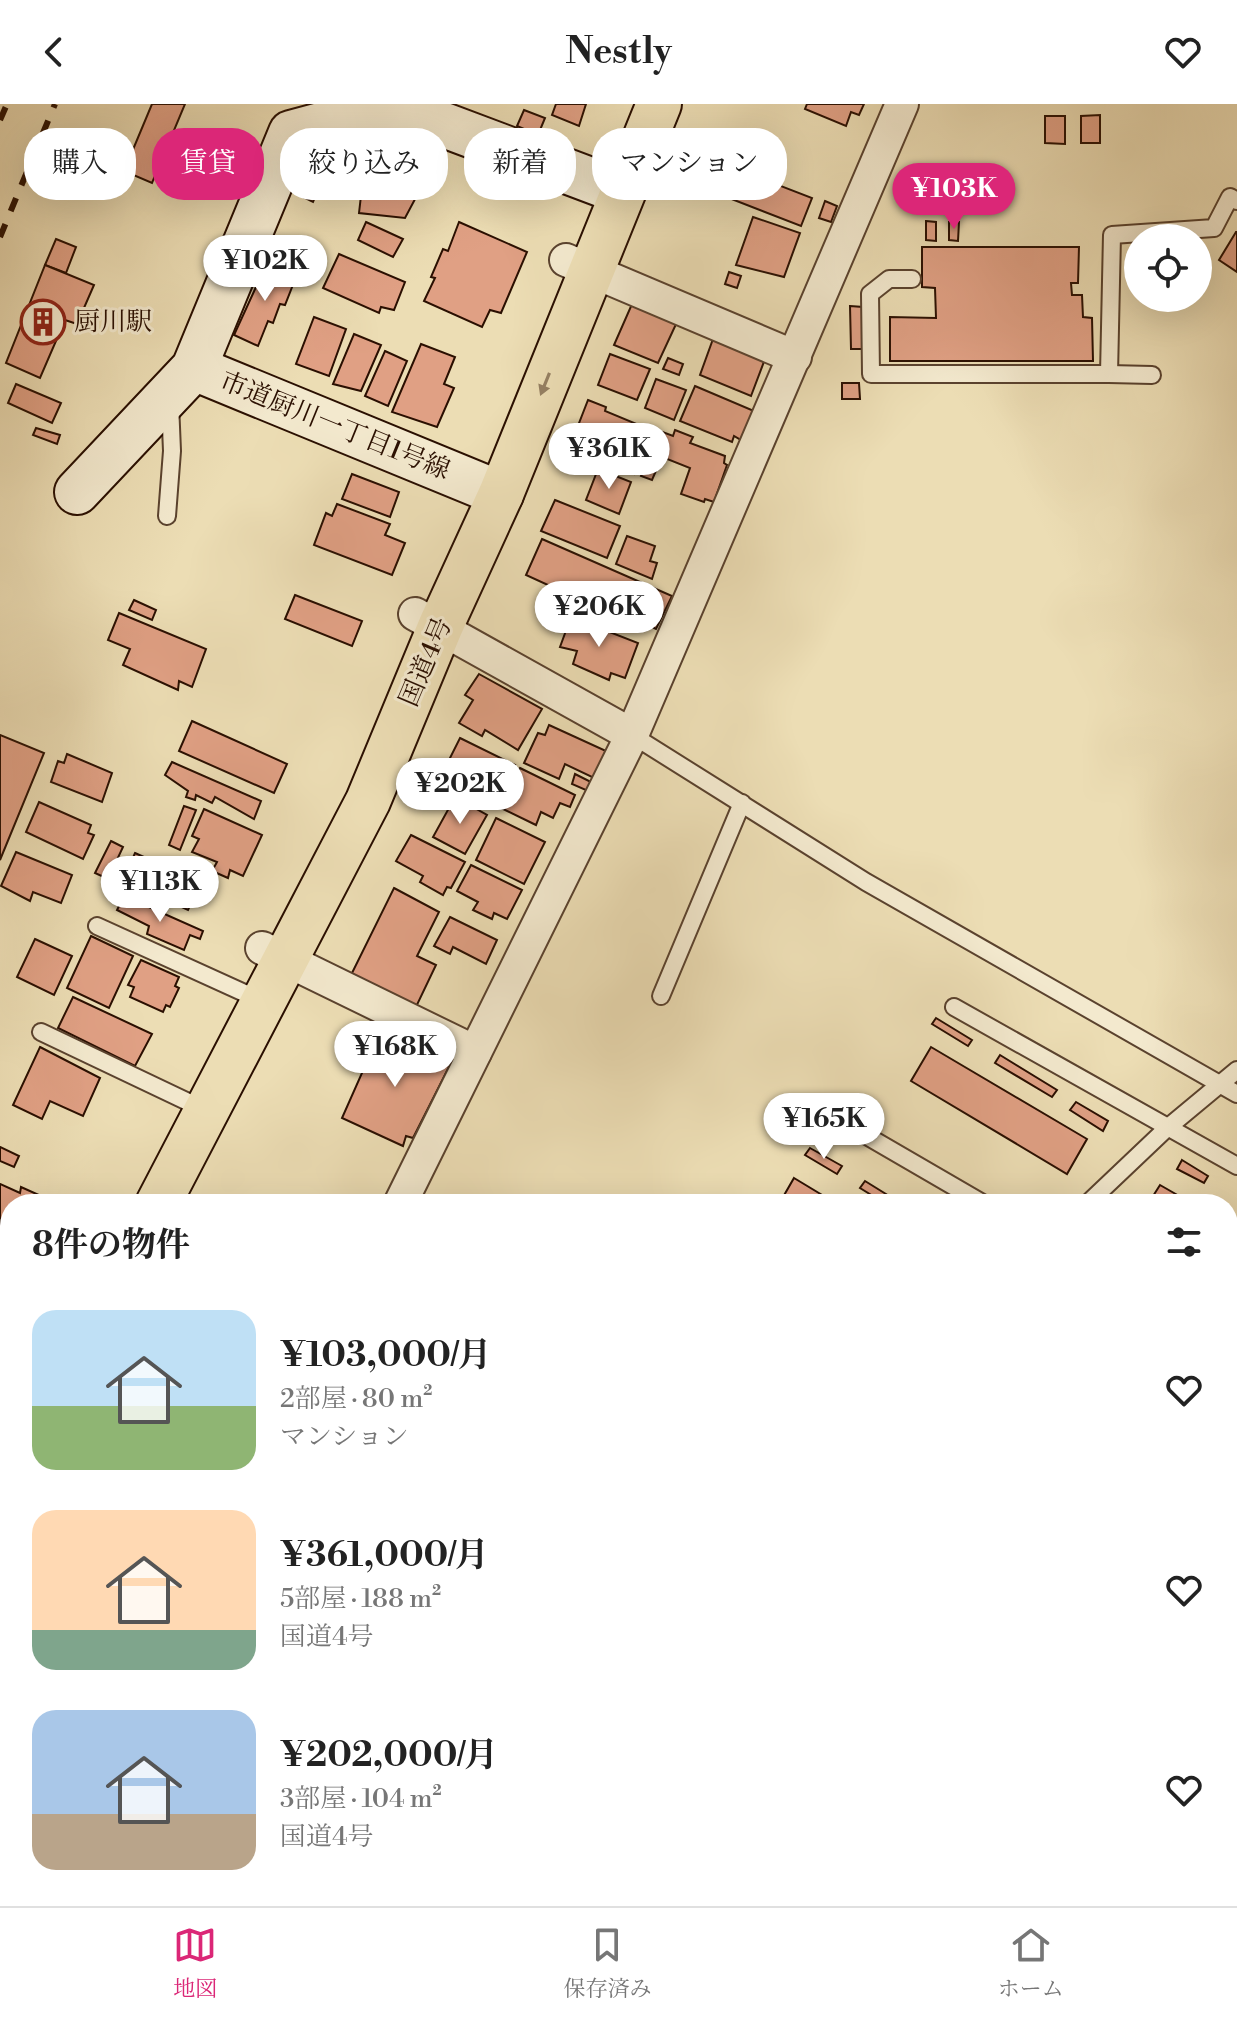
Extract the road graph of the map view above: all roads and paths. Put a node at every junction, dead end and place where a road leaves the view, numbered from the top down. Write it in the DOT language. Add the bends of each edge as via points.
graph roads {
  1 [pos="628,104"];
  2 [pos="659,104"];
  3 [pos="902,104"];
  4 [pos="432,112"];
  5 [pos="623,128"];
  6 [pos="645,128"];
  7 [pos="592,180"];
  8 [pos="605,200"];
  9 [pos="1237,201"];
  10 [pos="578,265"];
  11 [pos="912,279"];
  12 [pos="795,357"];
  13 [pos="1109,374"];
  14 [pos="1152,375"];
  15 [pos="182,381"];
  16 [pos="487,488"];
  17 [pos="77,492"];
  18 [pos="167,516"];
  19 [pos="428,619"];
  20 [pos="632,735"];
  21 [pos="742,803"];
  22 [pos="97,926"];
  23 [pos="273,954"];
  24 [pos="251,996"];
  25 [pos="661,996"];
  26 [pos="954,1007"];
  27 [pos="41,1032"];
  28 [pos="475,1052"];
  29 [pos="1237,1070"];
  30 [pos="1221,1084"];
  31 [pos="1237,1094"];
  32 [pos="194,1105"];
  33 [pos="829,1114"];
  34 [pos="1166,1129"];
  35 [pos="1237,1166"];
  36 [pos="133,1194"];
  37 [pos="162,1194"];
  38 [pos="405,1194"];
  39 [pos="967,1194"];
  40 [pos="1098,1194"];
  1 -- 5 [label="highway, 国道4号"];
  2 -- 6 [label="highway, 国道4号"];
  3 -- 12 [label="street"];
  4 -- 7 [label="main road"];
  4 -- 15 [label="main road" via="339,120 291,133"];
  8 -- 10 [label="highway, 国道4号"];
  9 -- 13 [label="lane" via="1230,197 1214,228 1112,235"];
  10 -- 12 [label="street"];
  10 -- 16 [label="highway, 国道4号"];
  11 -- 13 [label="lane" via="889,279 870,294 871,374"];
  12 -- 20 [label="street"];
  13 -- 14 [label="lane"];
  15 -- 16 [label="main road, 市道厨川一丁目1号線"];
  15 -- 17 [label="main road"];
  15 -- 18 [label="lane"];
  16 -- 19 [label="highway, 国道4号"];
  19 -- 20 [label="street"];
  19 -- 23 [label="highway, 国道4号" via="337,802"];
  20 -- 21 [label="lane"];
  20 -- 28 [label="street"];
  21 -- 25 [label="lane"];
  21 -- 30 [label="lane" via="866,882"];
  22 -- 24 [label="lane"];
  23 -- 24 [label="highway, 国道4号"];
  23 -- 28 [label="street"];
  24 -- 32 [label="highway, 国道4号"];
  26 -- 34 [label="lane"];
  27 -- 32 [label="lane"];
  28 -- 38 [label="street"];
  29 -- 30 [label="lane"];
  30 -- 31 [label="lane"];
  30 -- 34 [label="lane"];
  32 -- 36 [label="highway, 国道4号"];
  32 -- 37 [label="highway, 国道4号"];
  33 -- 39 [label="lane"];
  34 -- 35 [label="lane"];
  34 -- 40 [label="lane"];
}
